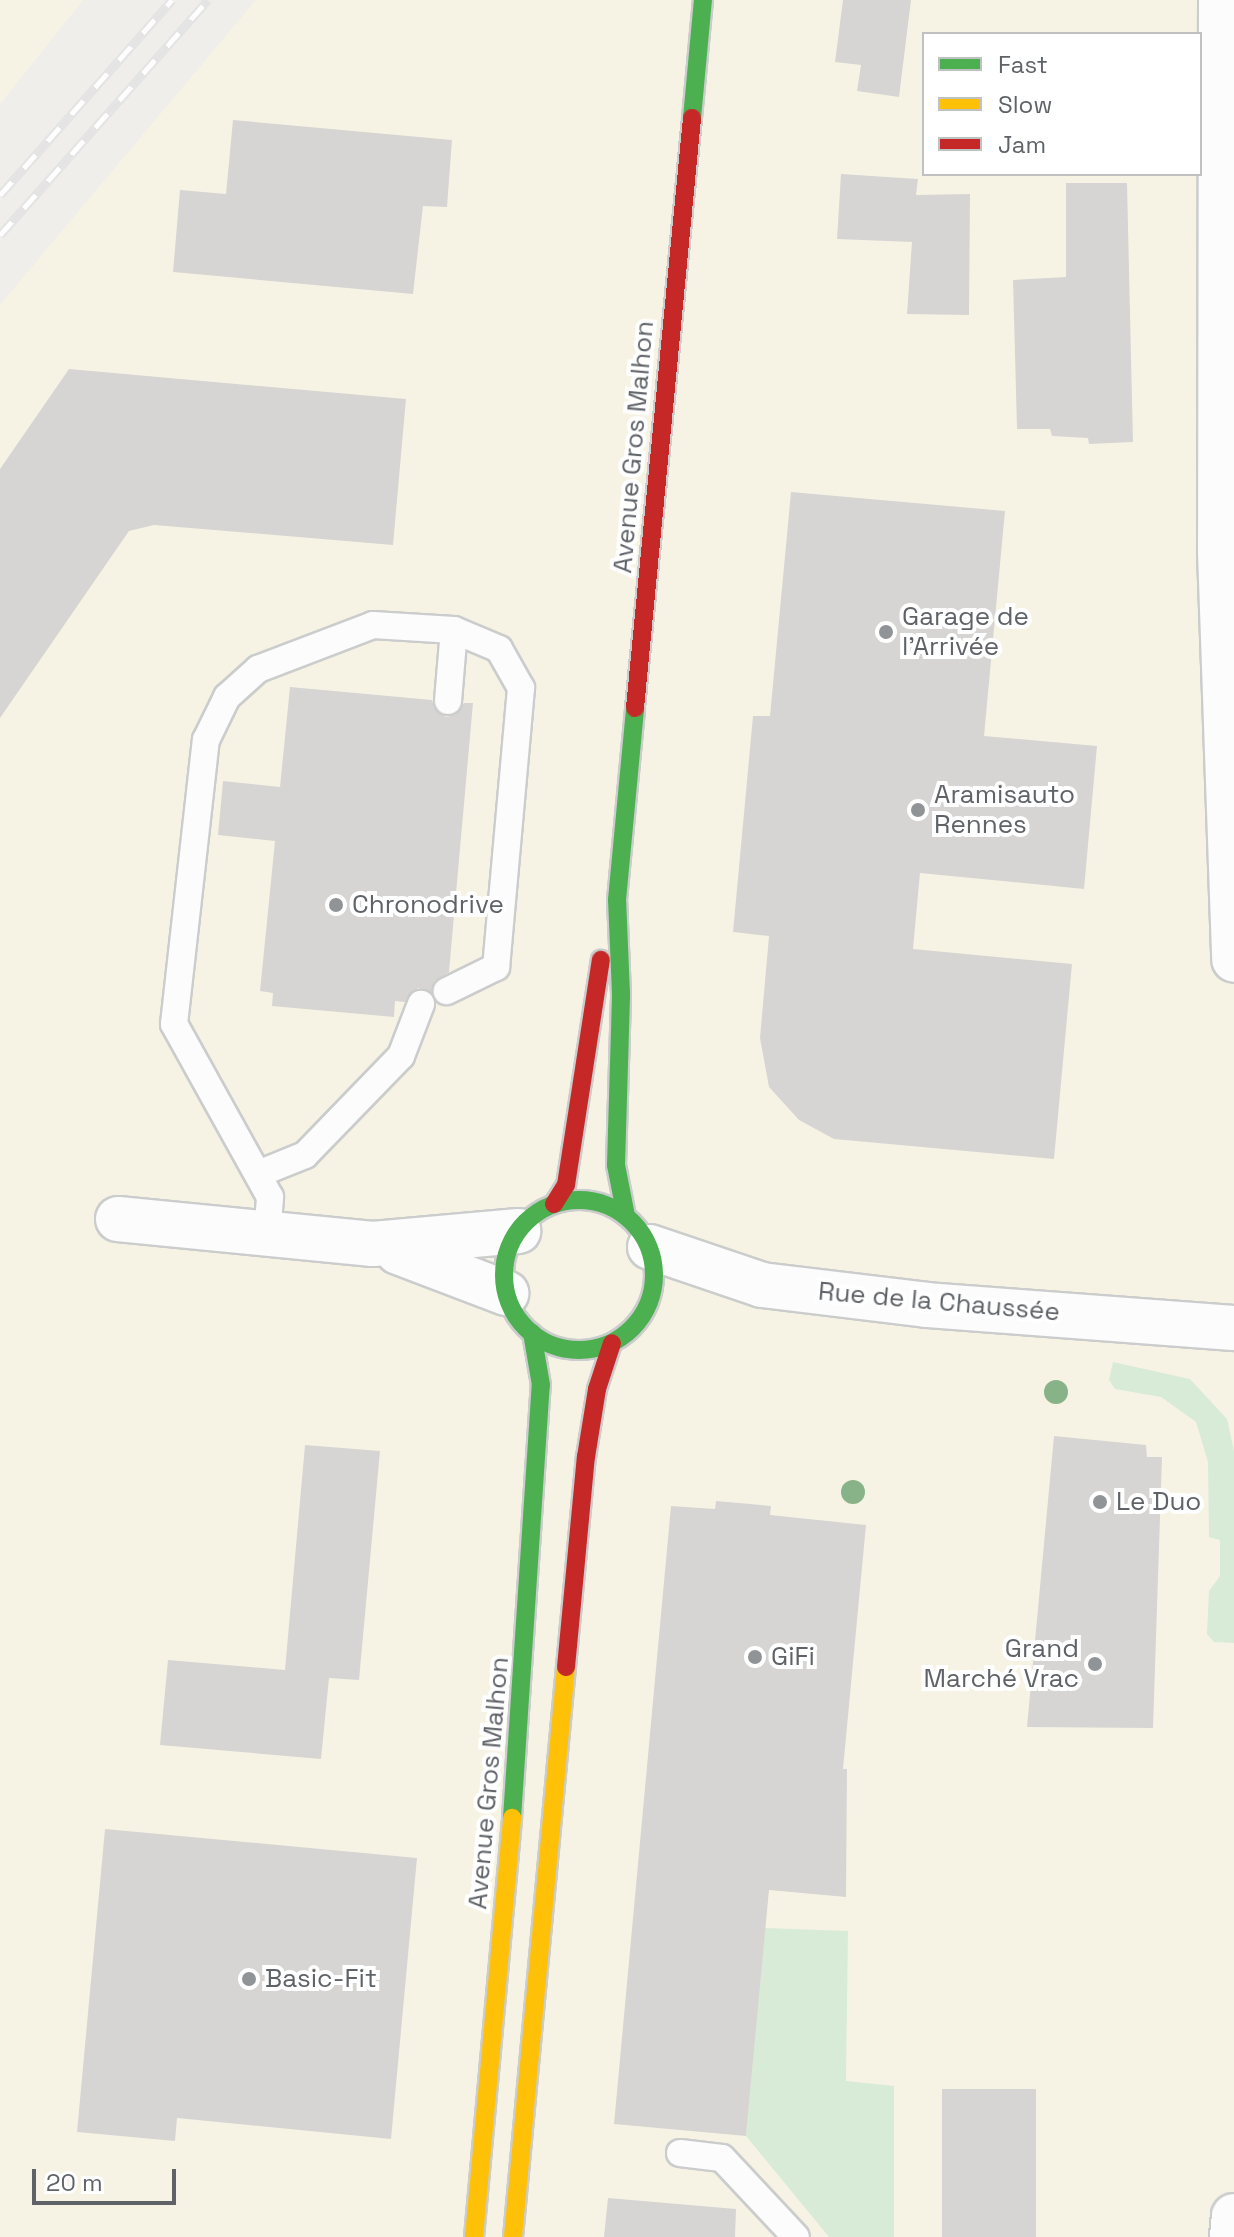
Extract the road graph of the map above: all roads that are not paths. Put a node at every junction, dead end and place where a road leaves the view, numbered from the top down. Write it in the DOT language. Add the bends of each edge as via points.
graph roads {
  1 [pos="703,0"];
  2 [pos="1221,0"];
  3 [pos="454,630"];
  4 [pos="448,701"];
  5 [pos="617,900"];
  6 [pos="1234,960"];
  7 [pos="447,991"];
  8 [pos="421,1004"];
  9 [pos="258,1174"];
  10 [pos="554,1204"];
  11 [pos="118,1219"];
  12 [pos="518,1231"];
  13 [pos="638,1232"];
  14 [pos="267,1233"];
  15 [pos="373,1244"];
  16 [pos="506,1293"];
  17 [pos="1234,1328"];
  18 [pos="532,1333"];
  19 [pos="612,1343"];
  20 [pos="680,2153"];
  21 [pos="1234,2216"];
  22 [pos="474,2237"];
  23 [pos="513,2237"];
  24 [pos="796,2237"];
  25 [pos="1232,2237"];
  1 -- 5 [label="main road, Avenue Gros Malhon"];
  2 -- 6 [label="street" via="1220,537"];
  3 -- 4 [label="lane"];
  3 -- 7 [label="lane" via="499,649 521,688 496,967"];
  3 -- 9 [label="lane" via="373,625 258,669 227,697 206,740 174,1024"];
  5 -- 10 [label="main road, Avenue Gros Malhon" via="594,987 566,1185"];
  5 -- 13 [label="main road, Avenue Gros Malhon" via="621,994 616,1165"];
  8 -- 9 [label="lane" via="401,1056 305,1155"];
  9 -- 14 [label="lane" via="270,1197"];
  10 -- 12 [label="main road"];
  10 -- 13 [label="main road" via="591,1201"];
  11 -- 14 [label="street"];
  12 -- 15 [label="street"];
  12 -- 16 [label="main road" via="504,1271"];
  13 -- 17 [label="street, Rue de la Chaussée" via="762,1285 927,1305"];
  13 -- 19 [label="main road" via="653,1292 631,1330"];
  14 -- 15 [label="street"];
  15 -- 16 [label="street" via="464,1273"];
  16 -- 18 [label="main road"];
  18 -- 19 [label="main road" via="571,1350"];
  18 -- 22 [label="main road, Avenue Gros Malhon" via="541,1385 527,1645"];
  19 -- 23 [label="main road" via="597,1389 586,1457"];
  20 -- 24 [label="lane" via="722,2158"];
  21 -- 25 [label="street"];
}
